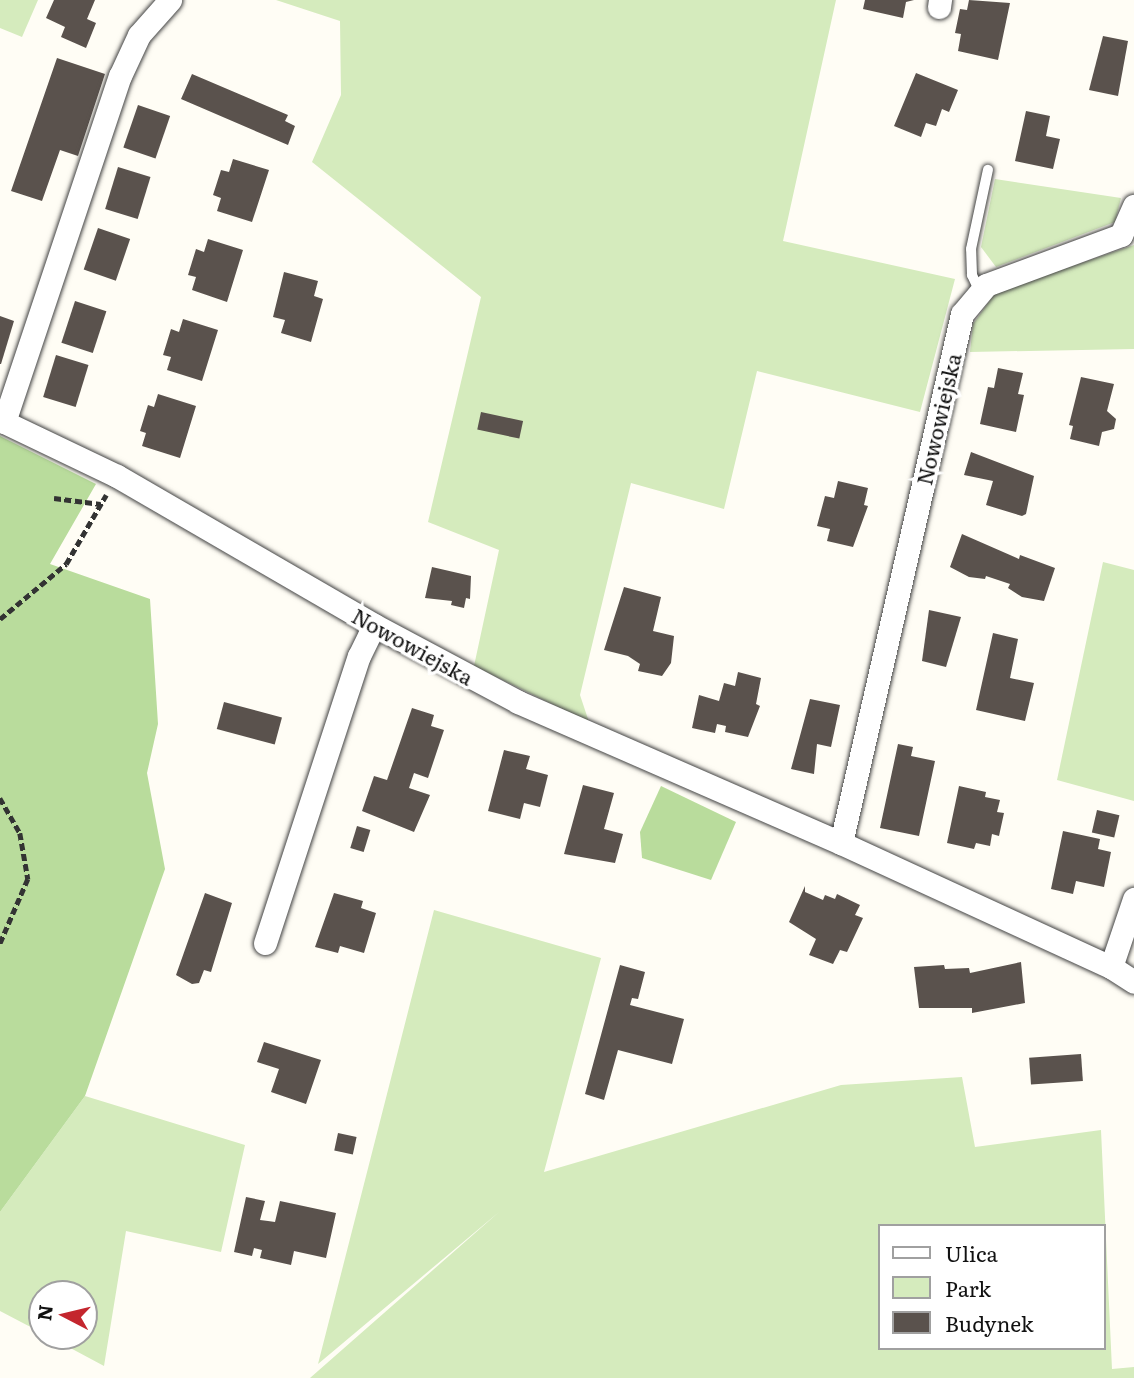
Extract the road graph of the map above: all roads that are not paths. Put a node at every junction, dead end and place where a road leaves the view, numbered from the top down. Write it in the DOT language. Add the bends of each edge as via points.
graph roads {
  1 [pos="170,0"];
  2 [pos="988,170"];
  3 [pos="1133,213"];
  4 [pos="979,290"];
  5 [pos="2,421"];
  6 [pos="374,625"];
  7 [pos="841,843"];
  8 [pos="1134,899"];
  9 [pos="265,943"];
  10 [pos="1111,967"];
  11 [pos="1134,982"];
  1 -- 5 [label="street" via="139,35 120,76"];
  2 -- 4 [label="lane" via="971,250 972,275"];
  3 -- 4 [label="street" via="1121,235"];
  4 -- 7 [label="street, Nowowiejska" via="962,314"];
  5 -- 6 [label="street, Nowowiejska" via="117,476"];
  6 -- 7 [label="street, Nowowiejska" via="517,702"];
  6 -- 9 [label="street" via="359,656"];
  7 -- 10 [label="street, Nowowiejska"];
  8 -- 10 [label="street"];
  10 -- 11 [label="street, Nowowiejska"];
}
